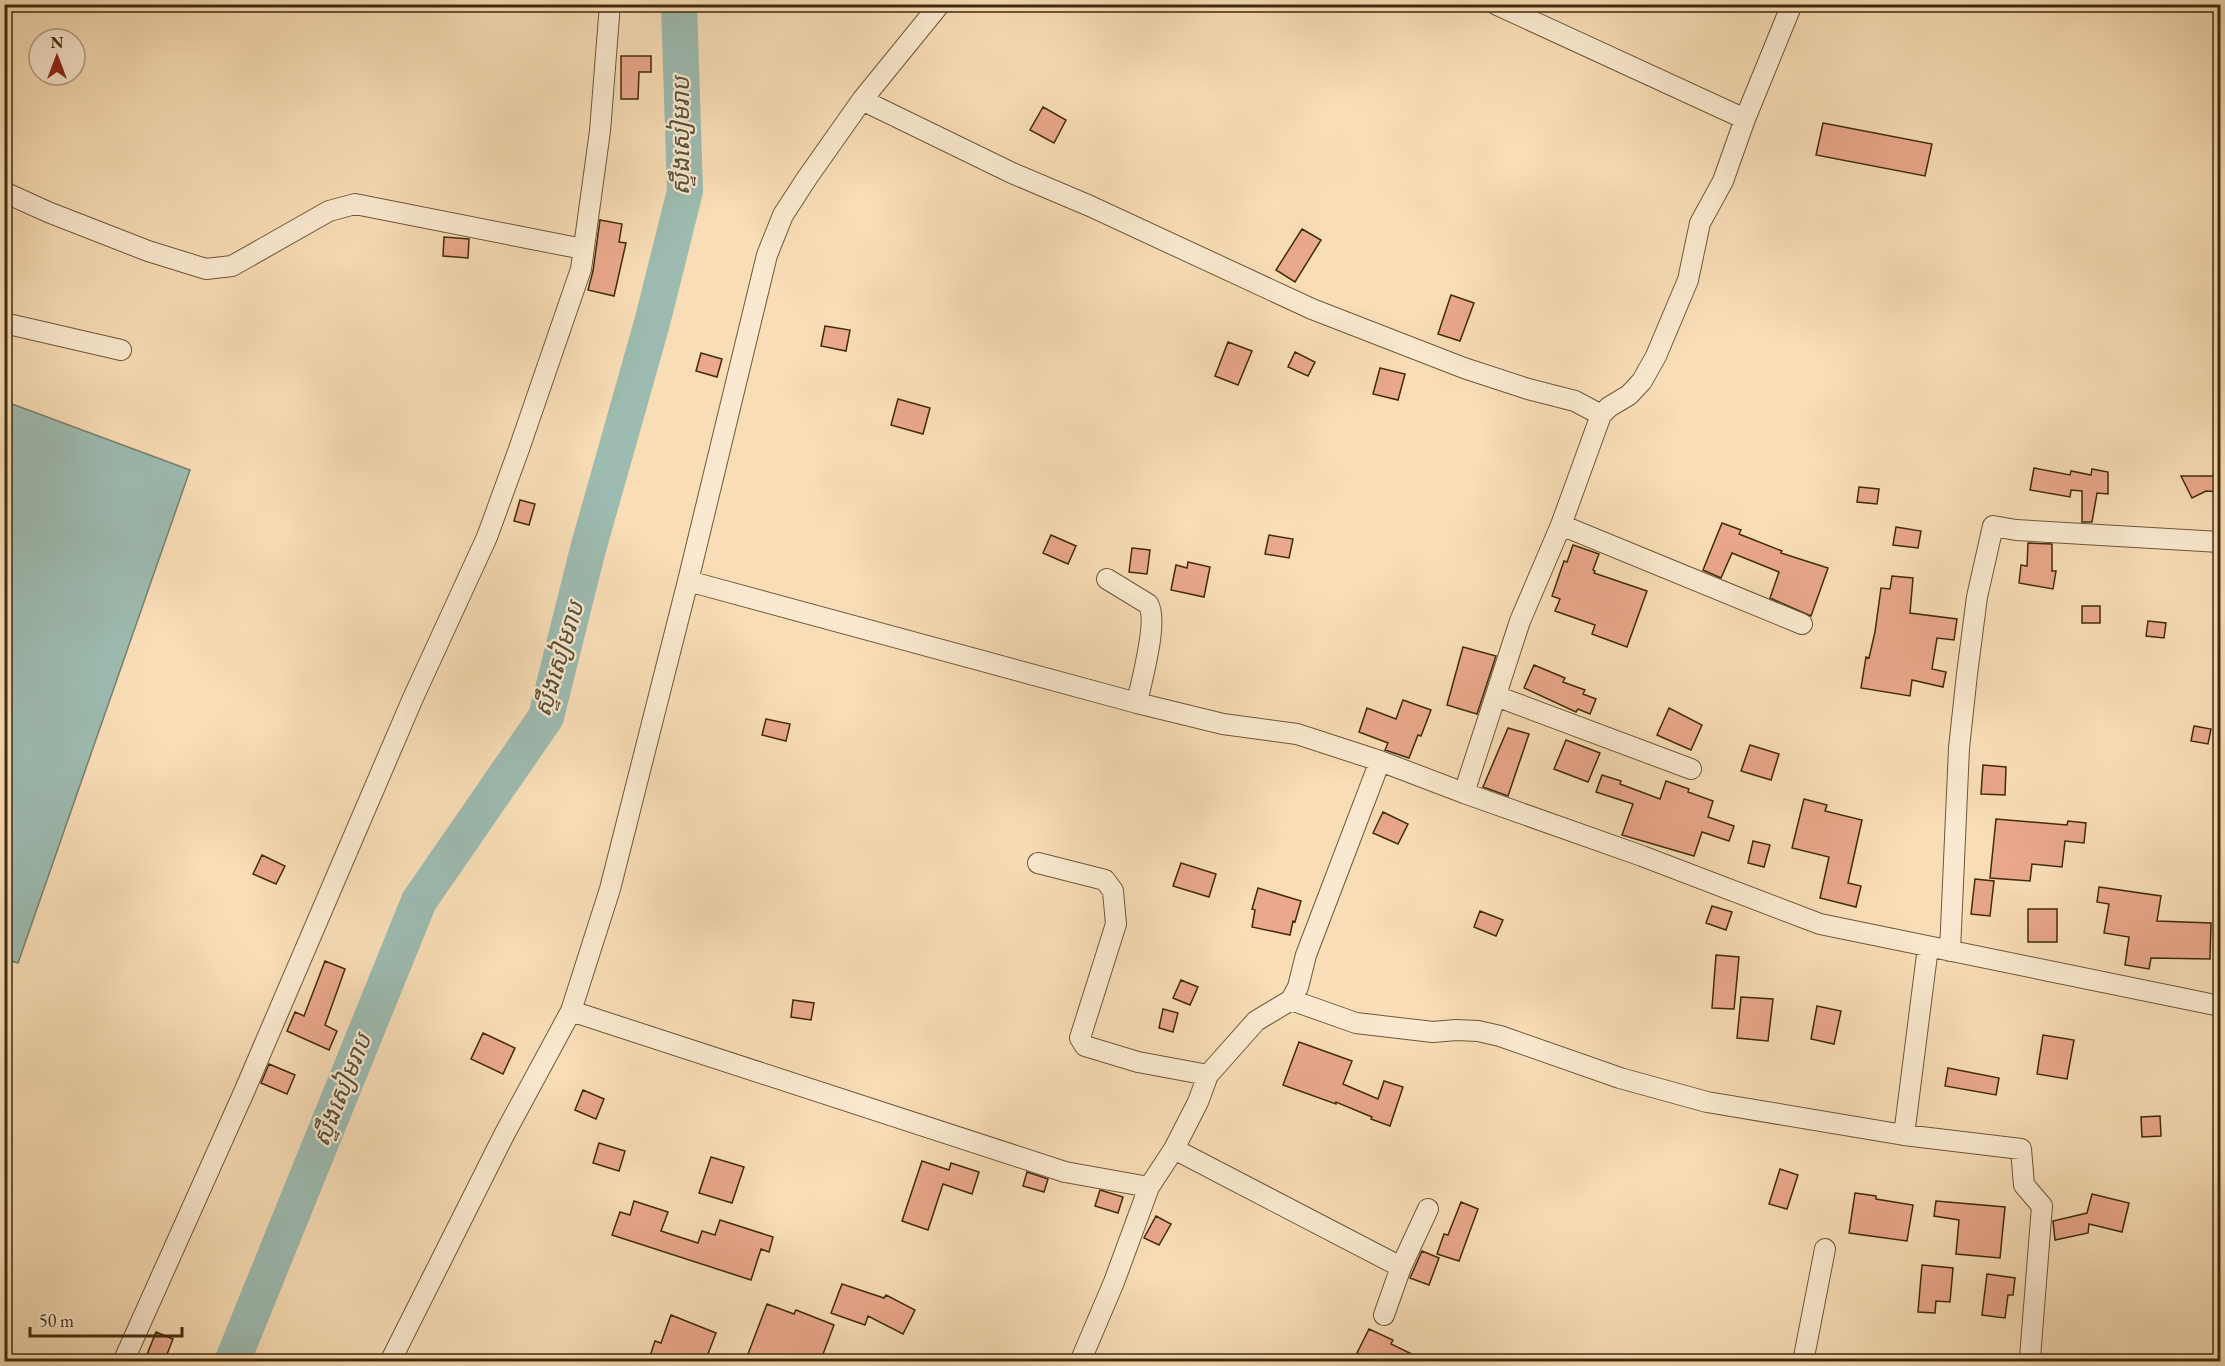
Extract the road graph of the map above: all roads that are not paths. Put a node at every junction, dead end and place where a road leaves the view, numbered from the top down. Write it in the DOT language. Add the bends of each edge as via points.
graph roads {
  1 [pos="610,4"];
  2 [pos="940,4"];
  3 [pos="1496,4"];
  4 [pos="1792,4"];
  5 [pos="862,100"];
  6 [pos="1745,119"];
  7 [pos="4,192"];
  8 [pos="584,249"];
  9 [pos="4,322"];
  10 [pos="121,351"];
  11 [pos="1601,415"];
  12 [pos="1561,525"];
  13 [pos="2220,542"];
  14 [pos="1107,579"];
  15 [pos="688,581"];
  16 [pos="1802,624"];
  17 [pos="1496,696"];
  18 [pos="1137,703"];
  19 [pos="1380,761"];
  20 [pos="1691,769"];
  21 [pos="1464,793"];
  22 [pos="1038,863"];
  23 [pos="1928,947"];
  24 [pos="1950,951"];
  25 [pos="1291,1000"];
  26 [pos="2220,1006"];
  27 [pos="571,1011"];
  28 [pos="1208,1075"];
  29 [pos="1904,1135"];
  30 [pos="1174,1149"];
  31 [pos="1149,1187"];
  32 [pos="1428,1209"];
  33 [pos="1825,1249"];
  34 [pos="1401,1267"];
  35 [pos="1384,1315"];
  36 [pos="123,1362"];
  37 [pos="390,1362"];
  38 [pos="1080,1362"];
  39 [pos="1803,1362"];
  40 [pos="2032,1362"];
  1 -- 8 [label="street" via="600,131"];
  2 -- 5 [label="street"];
  3 -- 6 [label="street"];
  4 -- 6 [label="street"];
  5 -- 11 [label="street" via="1012,173 1312,309 1464,368 1575,401"];
  5 -- 15 [label="street" via="783,215 767,255"];
  6 -- 11 [label="street" via="1723,181 1700,223 1688,280 1656,356 1633,391"];
  7 -- 8 [label="street" via="148,251 206,269 232,266 329,211 355,204"];
  8 -- 36 [label="street" via="487,537"];
  9 -- 10 [label="street"];
  11 -- 12 [label="street"];
  12 -- 16 [label="street"];
  12 -- 17 [label="street" via="1520,621"];
  13 -- 24 [label="street" via="1993,526 1966,674"];
  14 -- 18 [label="street" via="1152,610"];
  15 -- 18 [label="street"];
  15 -- 27 [label="street" via="610,889"];
  17 -- 20 [label="street"];
  17 -- 21 [label="street"];
  18 -- 19 [label="street" via="1222,724 1297,734"];
  19 -- 21 [label="street"];
  19 -- 25 [label="street"];
  21 -- 23 [label="street" via="1820,924"];
  22 -- 28 [label="street" via="1105,880 1113,891 1116,924 1080,1038 1086,1046 1138,1062"];
  23 -- 24 [label="street"];
  23 -- 29 [label="street"];
  24 -- 26 [label="street"];
  25 -- 28 [label="street" via="1256,1021"];
  25 -- 29 [label="street" via="1356,1023 1433,1032 1478,1031 1500,1036 1620,1078 1707,1102"];
  27 -- 31 [label="street" via="1065,1172"];
  27 -- 37 [label="street"];
  28 -- 30 [label="street"];
  29 -- 40 [label="street" via="2021,1149 2024,1185 2042,1206"];
  30 -- 31 [label="street"];
  30 -- 34 [label="street"];
  31 -- 38 [label="street"];
  32 -- 34 [label="street"];
  33 -- 39 [label="street"];
  34 -- 35 [label="street"];
}
